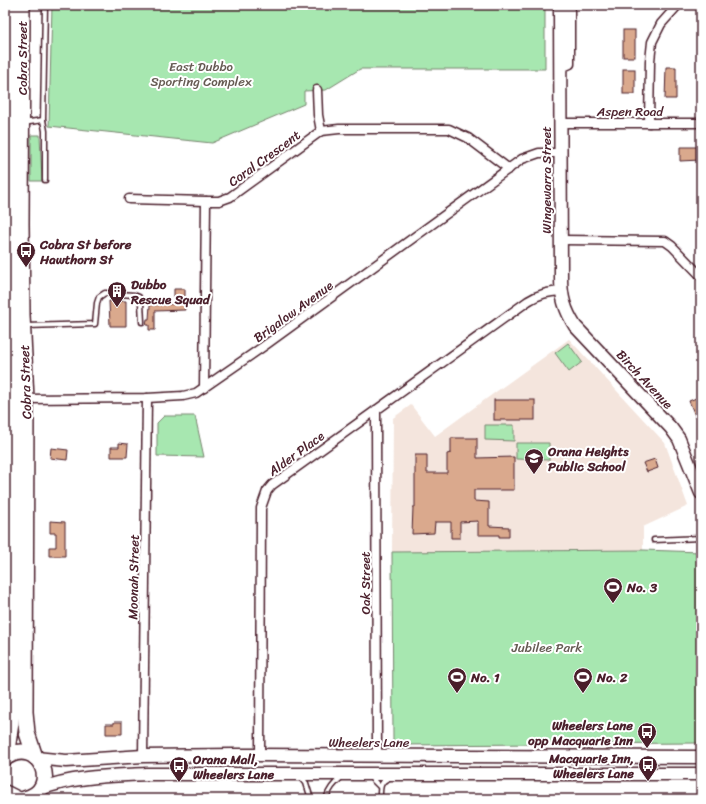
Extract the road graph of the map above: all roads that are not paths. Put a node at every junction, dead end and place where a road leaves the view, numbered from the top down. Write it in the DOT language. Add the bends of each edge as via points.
graph roads {
  1 [pos="10,5"];
  2 [pos="22,5"];
  3 [pos="45,5"];
  4 [pos="560,5"];
  5 [pos="570,5"];
  6 [pos="677,6"];
  7 [pos="559,69"];
  8 [pos="317,90"];
  9 [pos="43,120"];
  10 [pos="22,123"];
  11 [pos="560,123"];
  12 [pos="649,123"];
  13 [pos="701,123"];
  14 [pos="321,131"];
  15 [pos="560,153"];
  16 [pos="509,169"];
  17 [pos="45,180"];
  18 [pos="129,199"];
  19 [pos="206,201"];
  20 [pos="561,240"];
  21 [pos="701,276"];
  22 [pos="561,291"];
  23 [pos="15,318"];
  24 [pos="142,322"];
  25 [pos="8,377"];
  26 [pos="204,388"];
  27 [pos="147,398"];
  28 [pos="26,399"];
  29 [pos="12,408"];
  30 [pos="376,410"];
  31 [pos="8,489"];
  32 [pos="701,493"];
  33 [pos="701,538"];
  34 [pos="654,540"];
  35 [pos="8,578"];
  36 [pos="8,629"];
  37 [pos="143,756"];
  38 [pos="260,756"];
  39 [pos="377,756"];
  40 [pos="36,757"];
  41 [pos="701,757"];
  42 [pos="5,758"];
  43 [pos="701,760"];
  44 [pos="701,771"];
  45 [pos="348,773"];
  46 [pos="365,773"];
  47 [pos="398,773"];
  48 [pos="298,774"];
  49 [pos="701,774"];
  50 [pos="380,787"];
  51 [pos="38,793"];
  52 [pos="24,799"];
  53 [pos="311,799"];
  54 [pos="326,799"];
  55 [pos="380,799"];
  1 -- 23 [label="highway, Cobra Street"];
  2 -- 10 [label="highway, Cobra Street"];
  3 -- 9 [label="lane"];
  4 -- 7 [label="main road, Wingewarra Street"];
  5 -- 7 [label="street" via="570,64"];
  6 -- 12 [label="street" via="661,24 652,42"];
  7 -- 11 [label="main road, Wingewarra Street"];
  8 -- 14 [label="street"];
  9 -- 10 [label="lane"];
  9 -- 17 [label="lane"];
  10 -- 23 [label="highway, Cobra Street"];
  11 -- 12 [label="street, Aspen Road"];
  11 -- 15 [label="main road, Wingewarra Street"];
  12 -- 13 [label="street, Aspen Road"];
  14 -- 16 [label="street" via="449,129 468,138"];
  14 -- 19 [label="street, Coral Crescent" via="230,197 219,201"];
  15 -- 16 [label="street, Brigalow Avenue" via="539,153 522,159"];
  15 -- 20 [label="main road, Wingewarra Street"];
  16 -- 26 [label="street, Brigalow Avenue"];
  18 -- 19 [label="street, Coral Crescent"];
  19 -- 26 [label="street"];
  20 -- 21 [label="street" via="665,241"];
  20 -- 22 [label="main road, Wingewarra Street"];
  22 -- 30 [label="street, Alder Place" via="536,296"];
  22 -- 32 [label="main road, Birch Avenue" via="563,303 575,326 679,439"];
  23 -- 24 [label="lane" via="95,324 97,303 99,297 105,293 134,295 139,298"];
  23 -- 25 [label="highway, Cobra Street"];
  23 -- 28 [label="highway, Cobra Street"];
  25 -- 29 [label="highway, Cobra Street"];
  26 -- 27 [label="street, Brigalow Avenue" via="183,396"];
  27 -- 28 [label="street, Brigalow Avenue"];
  27 -- 37 [label="street, Moonah Street"];
  28 -- 29 [label="street"];
  28 -- 40 [label="highway, Cobra Street" via="25,717 30,744"];
  29 -- 31 [label="highway, Cobra Street"];
  30 -- 38 [label="street, Alder Place" via="272,485 263,499"];
  30 -- 39 [label="street, Oak Street"];
  31 -- 35 [label="highway, Cobra Street"];
  33 -- 34 [label="lane"];
  35 -- 36 [label="highway, Cobra Street"];
  36 -- 42 [label="highway, Cobra Street" via="11,724"];
  37 -- 38 [label="main road, Wheelers Lane"];
  37 -- 40 [label="main road, Wheelers Lane" via="66,761"];
  38 -- 39 [label="main road, Wheelers Lane"];
  39 -- 41 [label="main road, Wheelers Lane"];
  40 -- 42 [label="highway" via="17,752"];
  40 -- 51 [label="highway, Cobra Street" via="44,772 43,784"];
  43 -- 44 [label="main road"];
  45 -- 46 [label="main road"];
  45 -- 48 [label="main road"];
  45 -- 54 [label="lane" via="333,784"];
  46 -- 47 [label="main road"];
  46 -- 50 [label="lane"];
  47 -- 49 [label="main road"];
  47 -- 50 [label="lane" via="384,780"];
  48 -- 51 [label="main road" via="146,774 74,780 57,783"];
  48 -- 53 [label="lane" via="306,783"];
  50 -- 55 [label="lane"];
  51 -- 52 [label="highway"];
}
